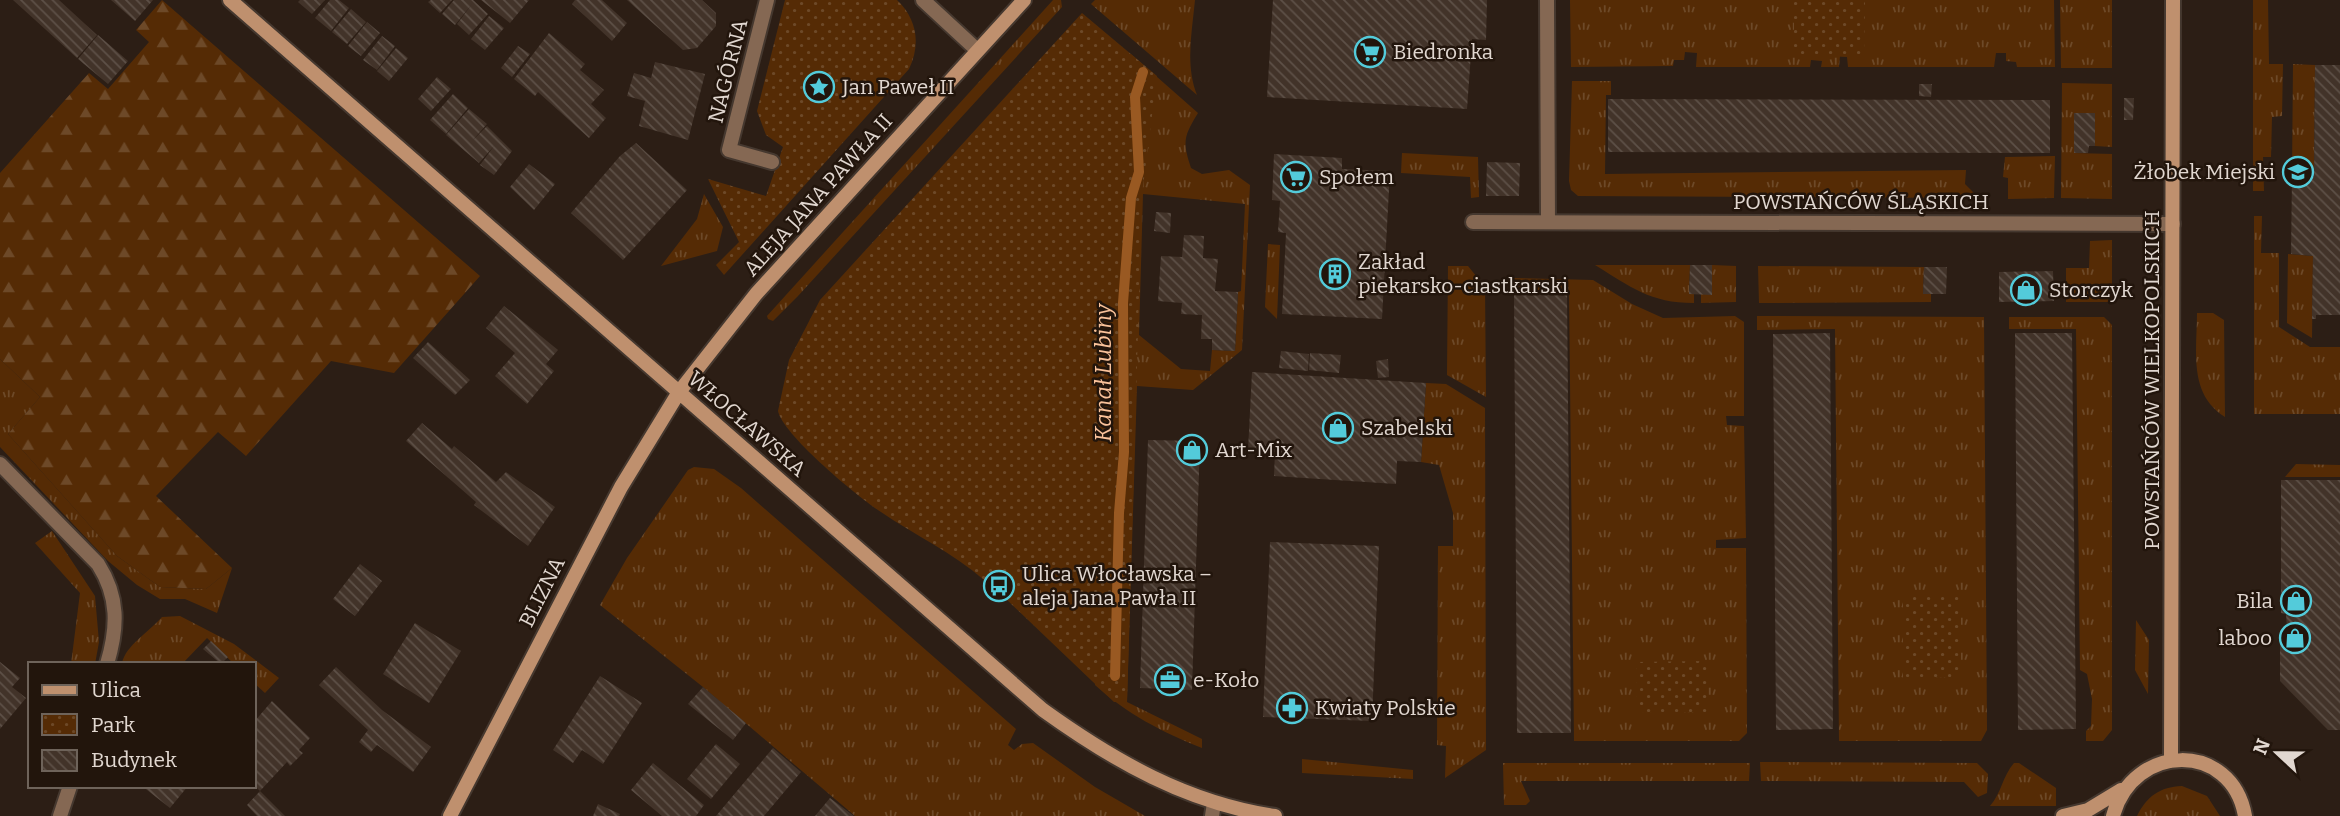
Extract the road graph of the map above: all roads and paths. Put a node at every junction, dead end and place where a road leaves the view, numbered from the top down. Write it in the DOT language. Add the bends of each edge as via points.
graph roads {
  1 [pos="230,0"];
  2 [pos="768,0"];
  3 [pos="923,0"];
  4 [pos="1024,0"];
  5 [pos="1548,0"];
  6 [pos="2174,0"];
  7 [pos="977,50"];
  8 [pos="772,162"];
  9 [pos="1473,222"];
  10 [pos="1548,222"];
  11 [pos="2173,224"];
  12 [pos="679,392"];
  13 [pos="0,464"];
  14 [pos="107,662"];
  15 [pos="2171,761"];
  16 [pos="2125,787"];
  17 [pos="69,788"];
  18 [pos="1213,809"];
  19 [pos="61,816"];
  20 [pos="450,816"];
  21 [pos="1275,816"];
  22 [pos="2063,816"];
  23 [pos="2113,816"];
  24 [pos="2245,816"];
  1 -- 12 [label="street, WŁOCŁAWSKA"];
  2 -- 8 [label="street, NAGÓRNA" via="729,150"];
  3 -- 7 [label="street"];
  4 -- 7 [label="street, ALEJA JANA PAWŁA II"];
  5 -- 10 [label="street"];
  6 -- 11 [label="street, POWSTAŃCÓW WIELKOPOLSKICH"];
  7 -- 12 [label="street, ALEJA JANA PAWŁA II" via="756,294"];
  9 -- 10 [label="street, POWSTAŃCÓW ŚLĄSKICH"];
  10 -- 11 [label="street, POWSTAŃCÓW ŚLĄSKICH"];
  11 -- 15 [label="street, POWSTAŃCÓW WIELKOPOLSKICH"];
  12 -- 18 [label="street, WŁOCŁAWSKA" via="1043,709 1130,768"];
  12 -- 20 [label="street, BLIZNA" via="621,487"];
  13 -- 14 [label="street" via="98,564 109,582 116,616"];
  15 -- 16 [label="street" via="2137,774"];
  15 -- 24 [label="street" via="2195,762 2218,772 2239,797"];
  16 -- 22 [label="street" via="2100,805"];
  16 -- 23 [label="street"];
  17 -- 19 [label="street"];
  18 -- 21 [label="street, WŁOCŁAWSKA"];
}
